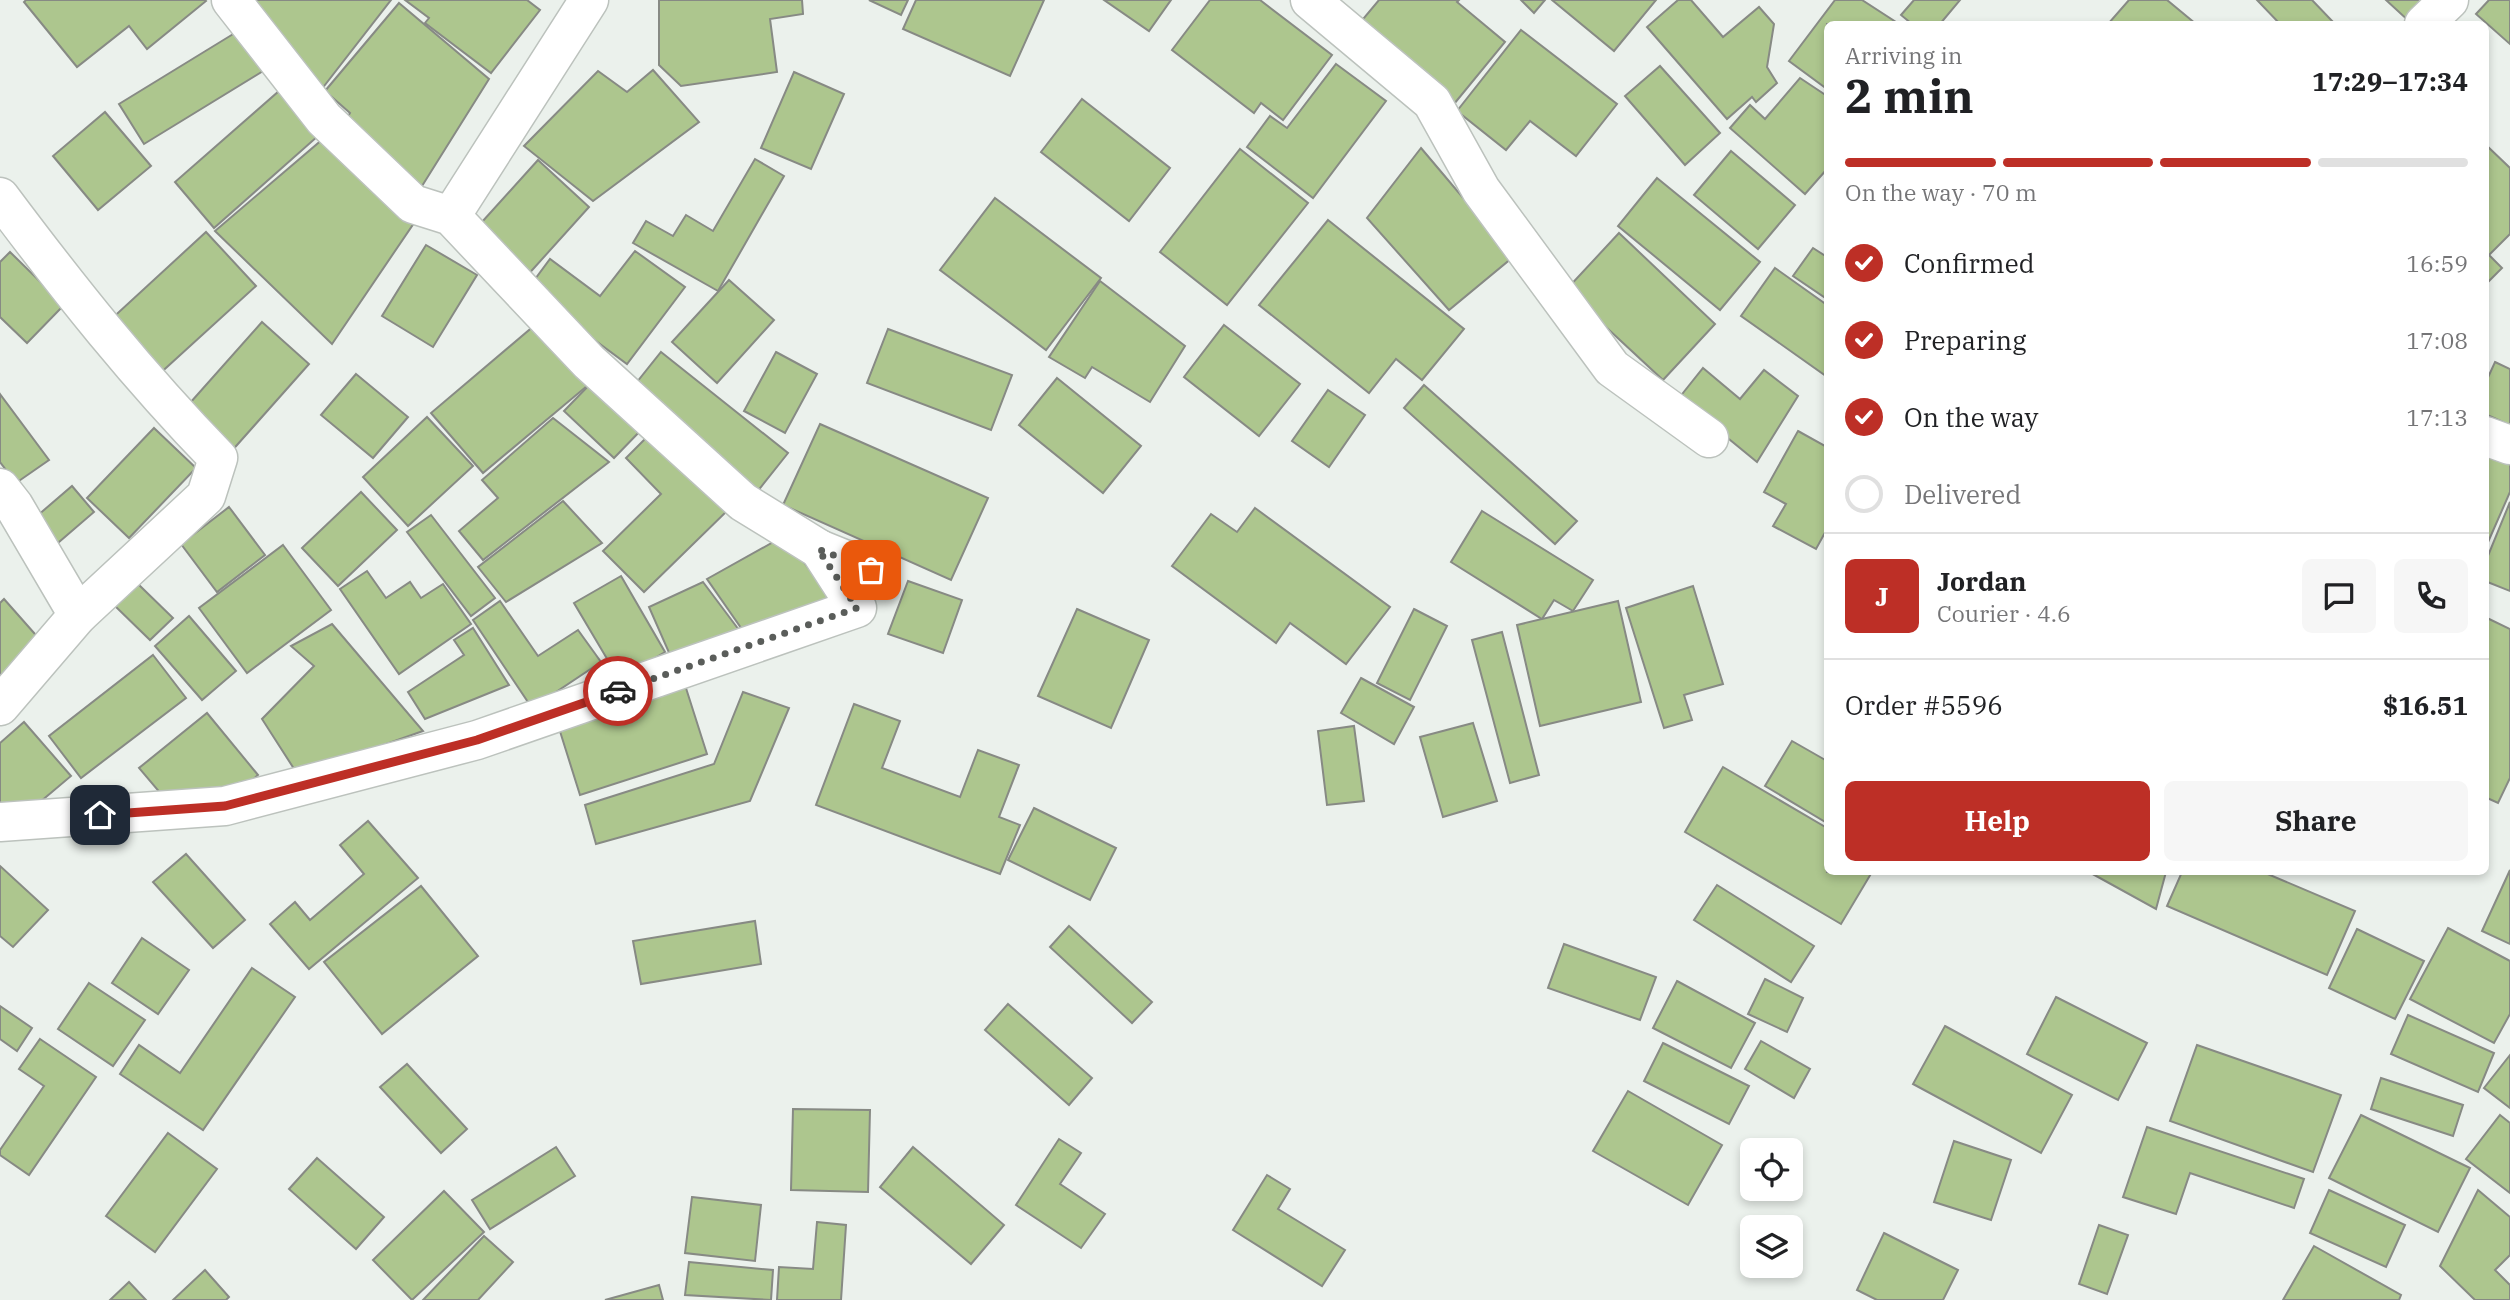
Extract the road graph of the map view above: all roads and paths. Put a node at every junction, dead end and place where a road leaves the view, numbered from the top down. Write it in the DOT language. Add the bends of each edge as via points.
graph roads {
  1 [pos="231,0"];
  2 [pos="589,0"];
  3 [pos="1310,0"];
  4 [pos="2449,0"];
  5 [pos="2427,21"];
  6 [pos="0,197"];
  7 [pos="451,216"];
  8 [pos="2489,437"];
  9 [pos="1709,438"];
  10 [pos="2510,445"];
  11 [pos="0,488"];
  12 [pos="818,549"];
  13 [pos="871,570"];
  14 [pos="78,615"];
  15 [pos="0,706"];
  16 [pos="0,822"];
  1 -- 7 [label="street" via="324,119 413,204"];
  2 -- 7 [label="street"];
  3 -- 9 [label="street" via="1432,102 1481,190 1612,368"];
  4 -- 5 [label="street"];
  6 -- 14 [label="street" via="153,391 218,458 206,496"];
  7 -- 12 [label="street" via="599,371 743,502"];
  8 -- 10 [label="street"];
  11 -- 14 [label="street"];
  12 -- 13 [label="street"];
  12 -- 16 [label="street" via="857,608 477,740 225,806"];
  14 -- 15 [label="street"];
}
